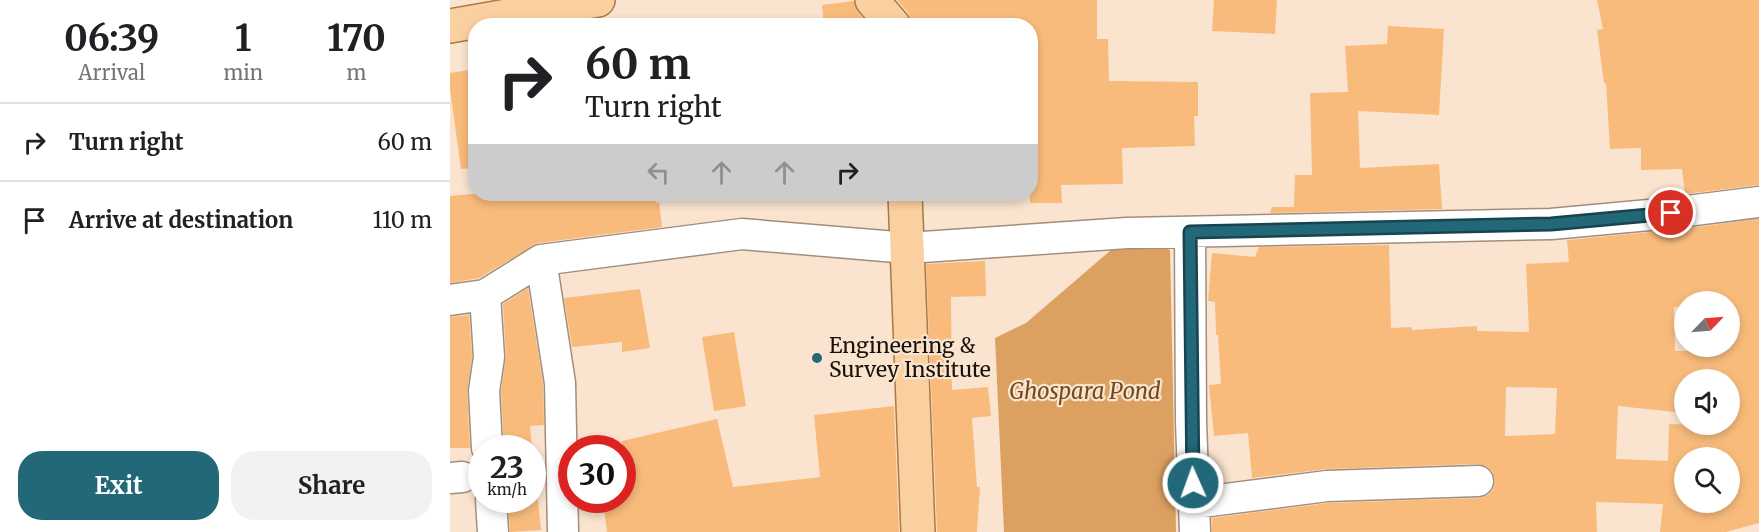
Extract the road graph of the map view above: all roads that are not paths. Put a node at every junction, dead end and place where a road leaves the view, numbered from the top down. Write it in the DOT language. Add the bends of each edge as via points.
graph roads {
  1 [pos="598,0"];
  2 [pos="872,0"];
  3 [pos="892,0"];
  4 [pos="509,8"];
  5 [pos="476,18"];
  6 [pos="887,18"];
  7 [pos="893,18"];
  8 [pos="468,21"];
  9 [pos="450,26"];
  10 [pos="905,201"];
  11 [pos="1759,202"];
  12 [pos="1190,232"];
  13 [pos="908,248"];
  14 [pos="541,260"];
  15 [pos="485,296"];
  16 [pos="450,300"];
  17 [pos="487,435"];
  18 [pos="1478,481"];
  19 [pos="492,513"];
  20 [pos="1194,518"];
  21 [pos="493,532"];
  22 [pos="563,532"];
  23 [pos="918,532"];
  1 -- 4 [label="main road"];
  2 -- 6 [label="main road"];
  3 -- 7 [label="main road"];
  4 -- 5 [label="main road"];
  8 -- 9 [label="main road"];
  10 -- 13 [label="main road"];
  11 -- 12 [label="street" via="1551,224"];
  12 -- 13 [label="street"];
  12 -- 20 [label="street"];
  13 -- 14 [label="street" via="742,234"];
  13 -- 23 [label="main road"];
  14 -- 15 [label="street"];
  14 -- 22 [label="street" via="560,383"];
  15 -- 16 [label="street"];
  15 -- 17 [label="street" via="489,357 484,391"];
  18 -- 20 [label="street" via="1328,486"];
  19 -- 21 [label="street"];
}
